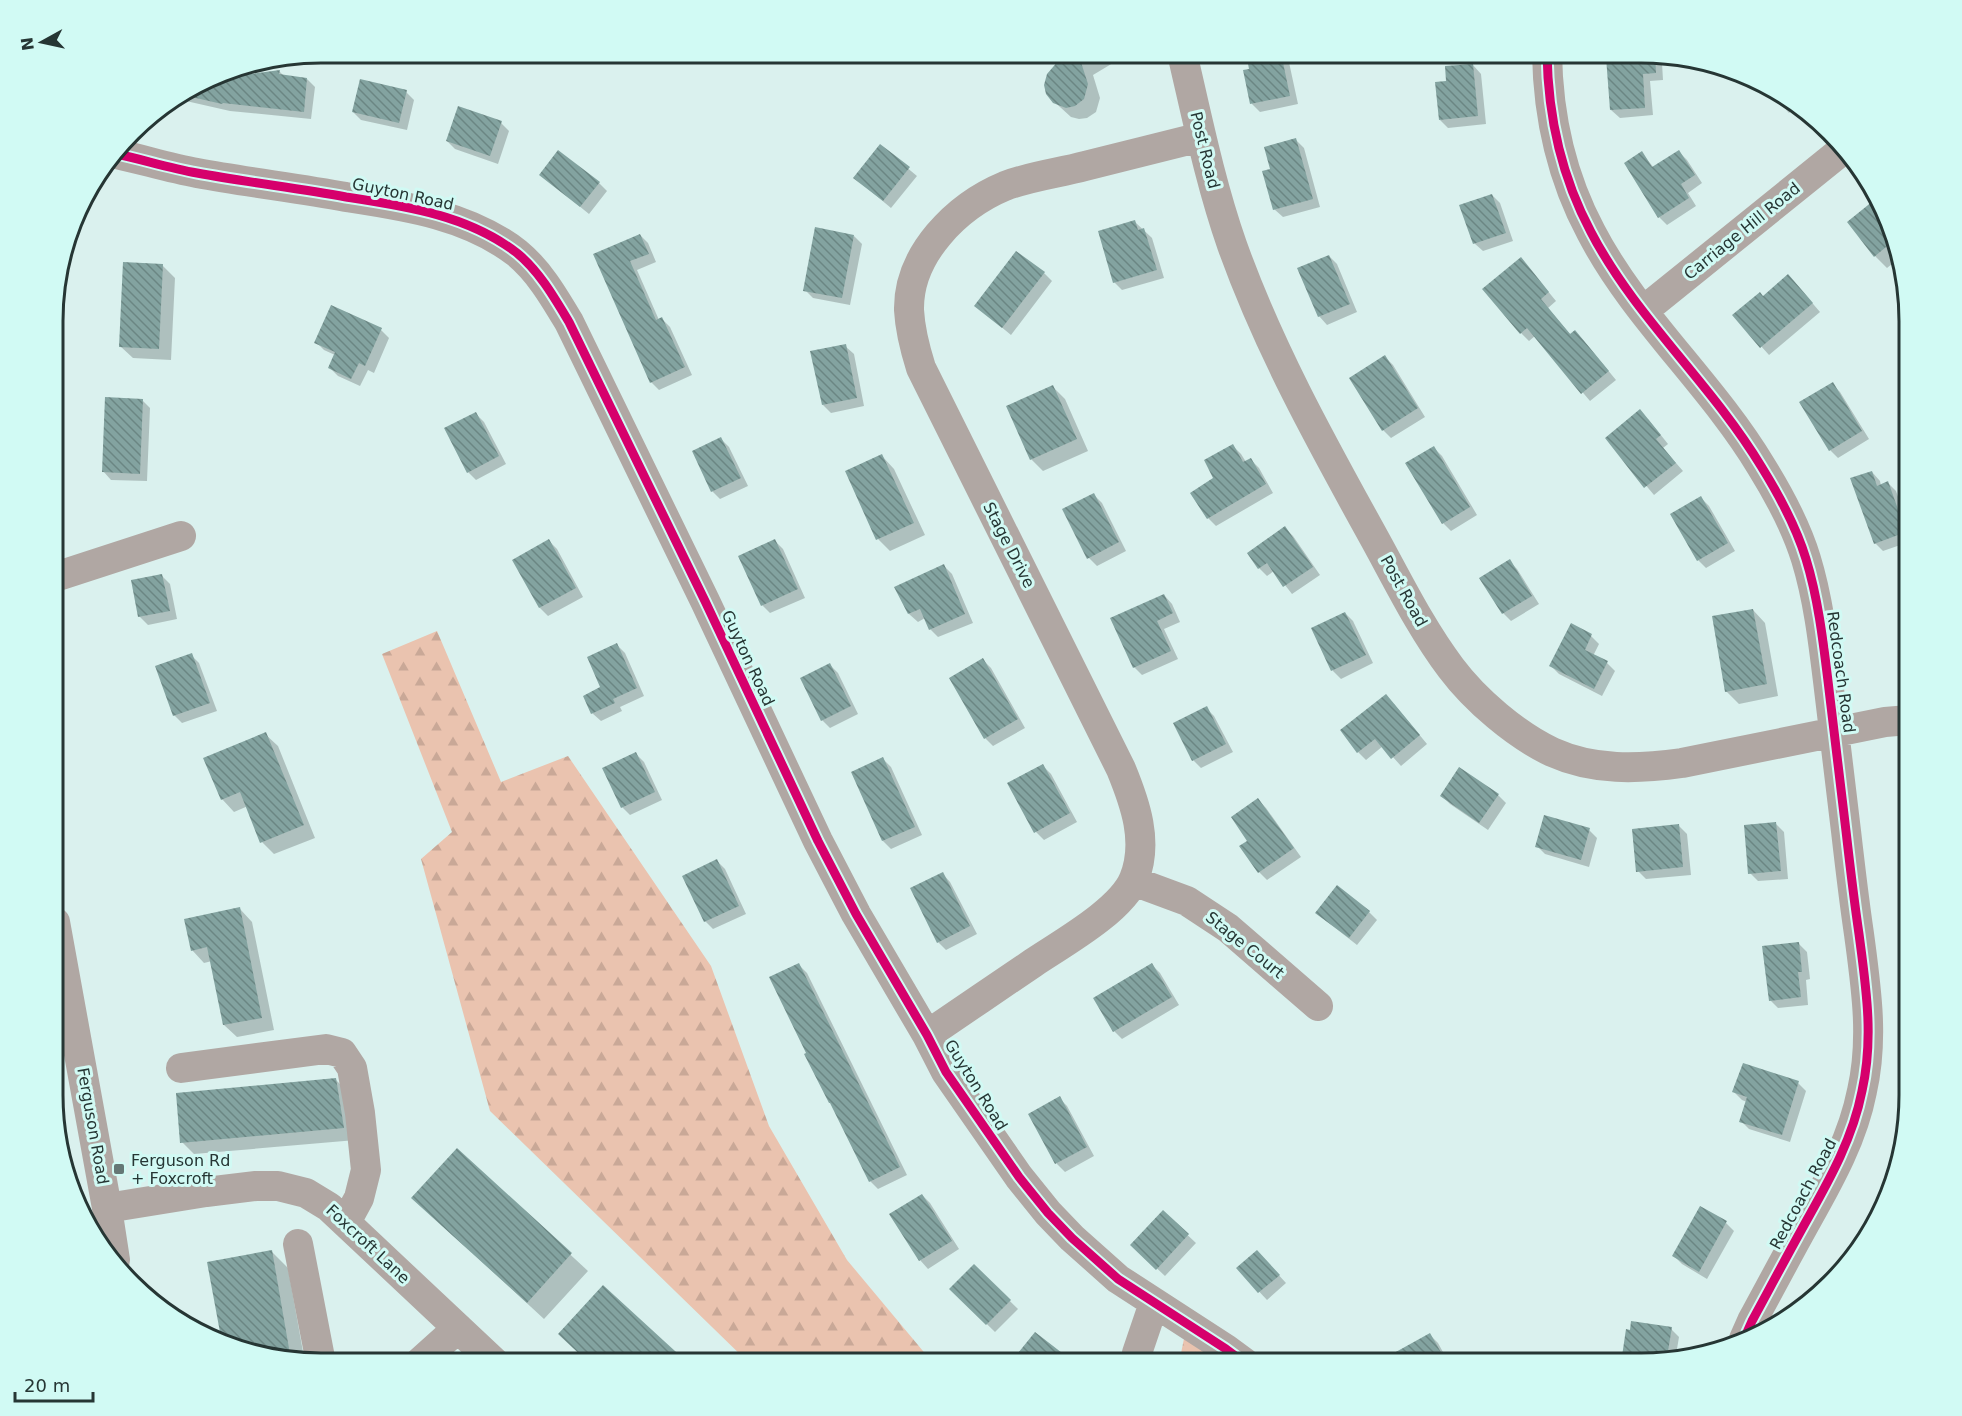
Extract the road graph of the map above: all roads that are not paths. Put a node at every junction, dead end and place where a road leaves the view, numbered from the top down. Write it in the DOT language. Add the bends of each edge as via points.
graph roads {
  1 [pos="1184,63"];
  2 [pos="1547,63"];
  3 [pos="1201,137"];
  4 [pos="1838,154"];
  5 [pos="123,156"];
  6 [pos="1643,311"];
  7 [pos="181,536"];
  8 [pos="63,572"];
  9 [pos="1899,721"];
  10 [pos="1834,732"];
  11 [pos="1133,881"];
  12 [pos="63,966"];
  13 [pos="1318,1006"];
  14 [pos="927,1035"];
  15 [pos="181,1068"];
  16 [pos="107,1208"];
  17 [pos="346,1222"];
  18 [pos="298,1244"];
  19 [pos="113,1248"];
  20 [pos="1154,1303"];
  21 [pos="458,1328"];
  22 [pos="1748,1329"];
  23 [pos="319,1353"];
  24 [pos="430,1353"];
  25 [pos="484,1353"];
  26 [pos="1137,1353"];
  27 [pos="1231,1353"];
  1 -- 3 [label="street, Post Road"];
  2 -- 6 [label="street, Redcoach Road" via="1555,135 1575,201 1591,234"];
  3 -- 10 [label="street, Post Road" via="1232,244 1290,381 1432,641 1471,691 1515,729 1550,751 1607,767 1682,763"];
  3 -- 11 [label="street, Stage Drive" via="1024,180 986,195 955,217 929,247 914,280 909,308 913,339 925,376 1133,799 1140,856"];
  4 -- 6 [label="street, Carriage Hill Road"];
  5 -- 14 [label="street, Guyton Road" via="195,173 438,215 487,234 528,263 569,322 818,841"];
  6 -- 10 [label="street, Redcoach Road" via="1743,438 1795,530 1816,597"];
  7 -- 8 [label="street"];
  9 -- 10 [label="street, Post Road"];
  10 -- 22 [label="street, Redcoach Road" via="1868,996 1866,1070 1845,1148"];
  11 -- 13 [label="street, Stage Court" via="1187,901 1228,928"];
  11 -- 14 [label="street, Stage Drive" via="1106,913"];
  12 -- 16 [label="street, Ferguson Road"];
  14 -- 20 [label="street, Guyton Road" via="946,1072 984,1128 1048,1213 1096,1261"];
  15 -- 17 [label="street" via="326,1049 342,1053 352,1068 366,1170 359,1198"];
  16 -- 17 [label="street, Foxcroft Lane" via="206,1192 278,1186 319,1200"];
  16 -- 19 [label="street, Ferguson Road"];
  17 -- 21 [label="street, Foxcroft Lane"];
  18 -- 23 [label="street"];
  20 -- 26 [label="street"];
  20 -- 27 [label="street, Guyton Road"];
  21 -- 24 [label="street"];
  21 -- 25 [label="street, Foxcroft Lane"];
}
